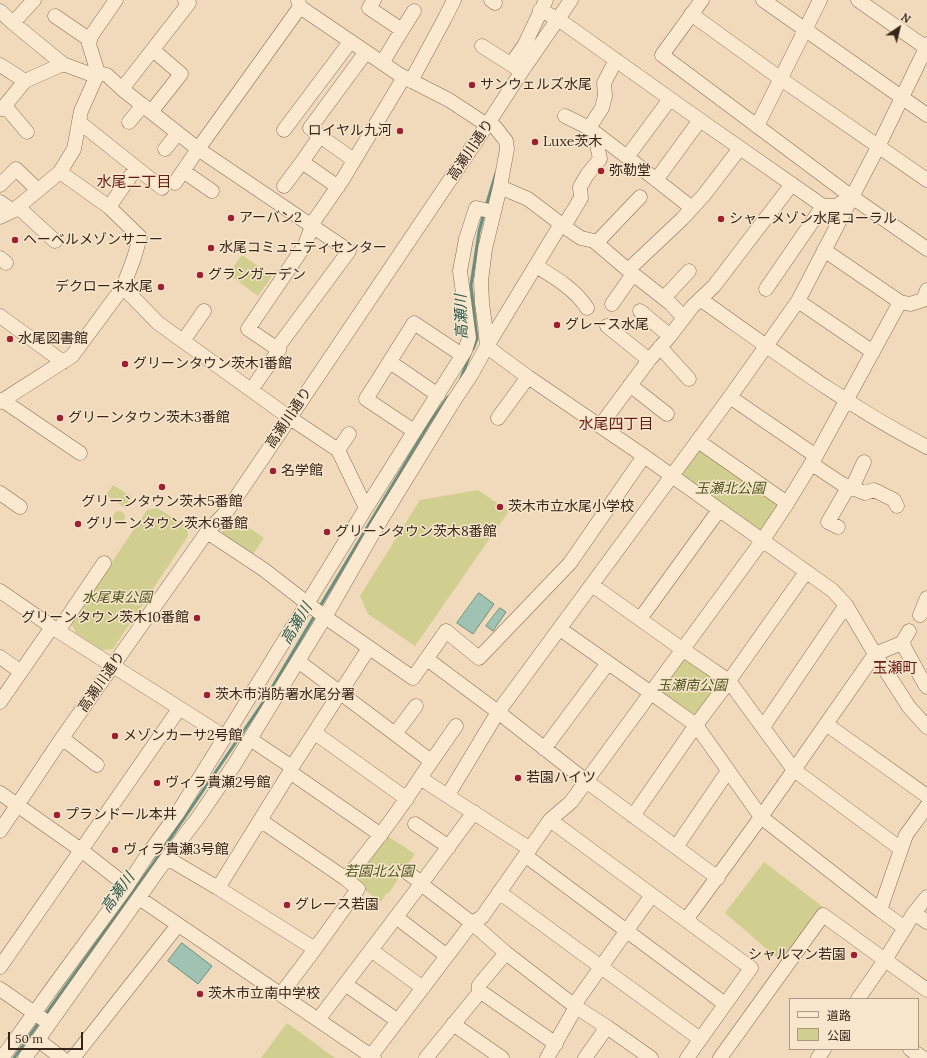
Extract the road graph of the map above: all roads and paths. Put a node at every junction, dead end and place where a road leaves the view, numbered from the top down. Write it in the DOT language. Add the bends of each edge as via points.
graph roads {
  1 [pos="34,0"];
  2 [pos="116,0"];
  3 [pos="185,0"];
  4 [pos="374,0"];
  5 [pos="571,0"];
  6 [pos="702,0"];
  7 [pos="763,0"];
  8 [pos="820,0"];
  9 [pos="858,0"];
  10 [pos="449,2"];
  11 [pos="299,4"];
  12 [pos="543,5"];
  13 [pos="0,11"];
  14 [pos="414,11"];
  15 [pos="691,14"];
  16 [pos="55,16"];
  17 [pos="556,18"];
  18 [pos="12,23"];
  19 [pos="402,30"];
  20 [pos="805,30"];
  21 [pos="90,40"];
  22 [pos="350,42"];
  23 [pos="482,46"];
  24 [pos="153,50"];
  25 [pos="926,50"];
  26 [pos="366,52"];
  27 [pos="616,60"];
  28 [pos="382,63"];
  29 [pos="63,64"];
  30 [pos="0,65"];
  31 [pos="517,68"];
  32 [pos="98,73"];
  33 [pos="407,79"];
  34 [pos="780,79"];
  35 [pos="25,81"];
  36 [pos="122,89"];
  37 [pos="902,98"];
  38 [pos="670,99"];
  39 [pos="2,107"];
  40 [pos="147,109"];
  41 [pos="927,115"];
  42 [pos="566,116"];
  43 [pos="700,120"];
  44 [pos="79,122"];
  45 [pos="129,122"];
  46 [pos="487,125"];
  47 [pos="757,126"];
  48 [pos="589,128"];
  49 [pos="284,130"];
  50 [pos="27,132"];
  51 [pos="178,133"];
  52 [pos="320,136"];
  53 [pos="878,147"];
  54 [pos="740,148"];
  55 [pos="165,149"];
  56 [pos="198,149"];
  57 [pos="348,156"];
  58 [pos="627,156"];
  59 [pos="302,162"];
  60 [pos="183,171"];
  61 [pos="60,172"];
  62 [pos="132,174"];
  63 [pos="656,180"];
  64 [pos="927,180"];
  65 [pos="175,183"];
  66 [pos="792,184"];
  67 [pos="0,185"];
  68 [pos="284,186"];
  69 [pos="338,187"];
  70 [pos="500,187"];
  71 [pos="162,188"];
  72 [pos="38,190"];
  73 [pos="212,191"];
  74 [pos="640,197"];
  75 [pos="852,197"];
  76 [pos="0,202"];
  77 [pos="823,206"];
  78 [pos="109,207"];
  79 [pos="692,208"];
  80 [pos="10,212"];
  81 [pos="494,212"];
  82 [pos="563,225"];
  83 [pos="312,226"];
  84 [pos="55,241"];
  85 [pos="597,243"];
  86 [pos="927,249"];
  87 [pos="824,250"];
  88 [pos="536,266"];
  89 [pos="689,271"];
  90 [pos="631,272"];
  91 [pos="123,287"];
  92 [pos="766,289"];
  93 [pos="927,290"];
  94 [pos="664,298"];
  95 [pos="700,298"];
  96 [pos="798,301"];
  97 [pos="900,302"];
  98 [pos="612,304"];
  99 [pos="586,308"];
  100 [pos="204,311"];
  101 [pos="640,311"];
  102 [pos="0,316"];
  103 [pos="684,318"];
  104 [pos="607,326"];
  105 [pos="670,336"];
  106 [pos="183,341"];
  107 [pos="766,345"];
  108 [pos="487,346"];
  109 [pos="660,347"];
  110 [pos="279,350"];
  111 [pos="873,352"];
  112 [pos="462,355"];
  113 [pos="649,360"];
  114 [pos="63,362"];
  115 [pos="390,362"];
  116 [pos="528,377"];
  117 [pos="689,379"];
  118 [pos="630,385"];
  119 [pos="251,390"];
  120 [pos="438,395"];
  121 [pos="730,397"];
  122 [pos="847,400"];
  123 [pos="1,401"];
  124 [pos="667,414"];
  125 [pos="290,418"];
  126 [pos="498,418"];
  127 [pos="600,426"];
  128 [pos="414,431"];
  129 [pos="349,434"];
  130 [pos="698,441"];
  131 [pos="927,448"];
  132 [pos="338,450"];
  133 [pos="80,453"];
  134 [pos="644,456"];
  135 [pos="814,460"];
  136 [pos="864,462"];
  137 [pos="672,476"];
  138 [pos="850,487"];
  139 [pos="0,493"];
  140 [pos="787,503"];
  141 [pos="896,506"];
  142 [pos="20,507"];
  143 [pos="366,508"];
  144 [pos="719,510"];
  145 [pos="838,528"];
  146 [pos="207,532"];
  147 [pos="762,541"];
  148 [pos="104,564"];
  149 [pos="806,572"];
  150 [pos="592,584"];
  151 [pos="0,591"];
  152 [pos="927,598"];
  153 [pos="308,604"];
  154 [pos="846,605"];
  155 [pos="920,615"];
  156 [pos="325,617"];
  157 [pos="640,619"];
  158 [pos="55,629"];
  159 [pos="560,629"];
  160 [pos="910,631"];
  161 [pos="902,643"];
  162 [pos="369,648"];
  163 [pos="682,649"];
  164 [pos="875,654"];
  165 [pos="0,657"];
  166 [pos="426,659"];
  167 [pos="298,661"];
  168 [pos="608,663"];
  169 [pos="113,666"];
  170 [pos="21,672"];
  171 [pos="729,681"];
  172 [pos="927,687"];
  173 [pos="340,693"];
  174 [pos="651,693"];
  175 [pos="0,702"];
  176 [pos="416,706"];
  177 [pos="179,709"];
  178 [pos="498,712"];
  179 [pos="826,724"];
  180 [pos="696,725"];
  181 [pos="456,726"];
  182 [pos="763,727"];
  183 [pos="927,727"];
  184 [pos="315,733"];
  185 [pos="396,734"];
  186 [pos="62,738"];
  187 [pos="225,738"];
  188 [pos="250,739"];
  189 [pos="544,749"];
  190 [pos="431,761"];
  191 [pos="97,765"];
  192 [pos="291,769"];
  193 [pos="794,770"];
  194 [pos="728,771"];
  195 [pos="420,778"];
  196 [pos="586,781"];
  197 [pos="0,793"];
  198 [pos="448,795"];
  199 [pos="927,796"];
  200 [pos="407,799"];
  201 [pos="17,805"];
  202 [pos="927,806"];
  203 [pos="474,812"];
  204 [pos="633,816"];
  205 [pos="761,817"];
  206 [pos="260,820"];
  207 [pos="550,820"];
  208 [pos="415,824"];
  209 [pos="0,831"];
  210 [pos="380,835"];
  211 [pos="449,847"];
  212 [pos="676,847"];
  213 [pos="901,849"];
  214 [pos="81,850"];
  215 [pos="528,853"];
  216 [pos="167,858"];
  217 [pos="405,871"];
  218 [pos="718,878"];
  219 [pos="346,879"];
  220 [pos="422,883"];
  221 [pos="128,886"];
  222 [pos="218,888"];
  223 [pos="499,892"];
  224 [pos="652,895"];
  225 [pos="927,897"];
  226 [pos="139,898"];
  227 [pos="880,910"];
  228 [pos="914,913"];
  229 [pos="396,917"];
  230 [pos="686,920"];
  231 [pos="927,922"];
  232 [pos="472,923"];
  233 [pos="178,925"];
  234 [pos="905,928"];
  235 [pos="626,931"];
  236 [pos="315,949"];
  237 [pos="371,950"];
  238 [pos="506,953"];
  239 [pos="447,956"];
  240 [pos="885,960"];
  241 [pos="0,967"];
  242 [pos="601,967"];
  243 [pos="345,984"];
  244 [pos="423,988"];
  245 [pos="0,989"];
  246 [pos="927,990"];
  247 [pos="479,993"];
  248 [pos="281,994"];
  249 [pos="859,998"];
  250 [pos="725,1004"];
  251 [pos="575,1006"];
  252 [pos="35,1013"];
  253 [pos="318,1020"];
  254 [pos="398,1021"];
  255 [pos="49,1024"];
  256 [pos="453,1024"];
  257 [pos="607,1027"];
  258 [pos="700,1039"];
  259 [pos="38,1040"];
  260 [pos="556,1044"];
  261 [pos="911,1050"];
  262 [pos="373,1057"];
  263 [pos="2,1058"];
  264 [pos="25,1058"];
  265 [pos="62,1058"];
  266 [pos="73,1058"];
  267 [pos="426,1058"];
  268 [pos="502,1058"];
  269 [pos="548,1058"];
  270 [pos="585,1058"];
  271 [pos="651,1058"];
  272 [pos="687,1058"];
  273 [pos="720,1058"];
  274 [pos="923,1058"];
  1 -- 18 [label="street"];
  2 -- 21 [label="street"];
  3 -- 24 [label="street" via="189,3"];
  4 -- 19 [label="street" via="369,8"];
  5 -- 17 [label="street, 高瀬川通り"];
  6 -- 15 [label="street"];
  7 -- 20 [label="street"];
  8 -- 20 [label="street"];
  9 -- 25 [label="street"];
  10 -- 33 [label="street" via="446,18"];
  11 -- 22 [label="street"];
  11 -- 56 [label="street"];
  12 -- 17 [label="street"];
  12 -- 31 [label="street"];
  13 -- 18 [label="street"];
  14 -- 19 [label="street"];
  15 -- 34 [label="street"];
  15 -- 47 [label="street" via="662,55"];
  16 -- 21 [label="street"];
  17 -- 27 [label="street"];
  17 -- 31 [label="street, 高瀬川通り"];
  18 -- 29 [label="street"];
  19 -- 28 [label="street"];
  20 -- 34 [label="street"];
  20 -- 37 [label="street"];
  21 -- 32 [label="street"];
  22 -- 26 [label="street"];
  22 -- 49 [label="street"];
  23 -- 31 [label="street"];
  24 -- 36 [label="street"];
  24 -- 40 [label="street" via="181,74"];
  25 -- 37 [label="street"];
  26 -- 28 [label="street"];
  26 -- 52 [label="street" via="310,128"];
  27 -- 38 [label="street"];
  27 -- 48 [label="street" via="604,83 605,96 602,108"];
  28 -- 33 [label="street"];
  29 -- 32 [label="street" via="90,74"];
  29 -- 35 [label="street"];
  30 -- 35 [label="street"];
  31 -- 46 [label="street, 高瀬川通り"];
  32 -- 36 [label="street" via="107,75"];
  32 -- 44 [label="street" via="81,111"];
  33 -- 46 [label="street" via="449,100"];
  33 -- 69 [label="street"];
  34 -- 47 [label="street"];
  34 -- 53 [label="street"];
  35 -- 39 [label="street"];
  36 -- 40 [label="street"];
  37 -- 41 [label="street"];
  37 -- 53 [label="street"];
  38 -- 43 [label="street"];
  38 -- 58 [label="street"];
  39 -- 50 [label="street"];
  40 -- 45 [label="street"];
  40 -- 51 [label="street"];
  42 -- 48 [label="street"];
  43 -- 54 [label="street"];
  43 -- 63 [label="street"];
  44 -- 61 [label="street" via="74,148"];
  44 -- 71 [label="street"];
  46 -- 70 [label="street" via="495,127 506,141 507,149"];
  46 -- 125 [label="street, 高瀬川通り"];
  47 -- 75 [label="street"];
  48 -- 58 [label="street"];
  48 -- 82 [label="street" via="595,135 600,159 580,187 582,198"];
  51 -- 55 [label="street"];
  51 -- 56 [label="street"];
  52 -- 57 [label="street"];
  52 -- 59 [label="street"];
  53 -- 64 [label="street"];
  53 -- 75 [label="street"];
  54 -- 66 [label="street"];
  54 -- 79 [label="street"];
  56 -- 60 [label="street"];
  56 -- 83 [label="street"];
  58 -- 63 [label="street"];
  59 -- 68 [label="street"];
  59 -- 69 [label="street"];
  60 -- 65 [label="street"];
  60 -- 73 [label="street"];
  61 -- 72 [label="street"];
  61 -- 78 [label="street"];
  62 -- 78 [label="street"];
  63 -- 79 [label="street"];
  66 -- 77 [label="street"];
  66 -- 95 [label="street" via="714,286"];
  67 -- 72 [label="street" via="16,169"];
  69 -- 83 [label="street"];
  70 -- 81 [label="street"];
  70 -- 82 [label="street" via="528,199"];
  72 -- 80 [label="street"];
  74 -- 85 [label="street"];
  75 -- 77 [label="street" via="836,206"];
  75 -- 86 [label="street"];
  75 -- 87 [label="street"];
  76 -- 80 [label="street"];
  77 -- 92 [label="street"];
  78 -- 91 [label="street" via="140,237"];
  79 -- 90 [label="street"];
  80 -- 84 [label="street"];
  81 -- 108 [label="street" via="481,281"];
  81 -- 112 [label="street" via="476,208 466,239 460,271 469,338"];
  82 -- 85 [label="street" via="581,238"];
  82 -- 88 [label="street"];
  83 -- 110 [label="street" via="305,245 248,329"];
  83 -- 110 [label="street" via="349,251 280,344"];
  85 -- 90 [label="street"];
  87 -- 96 [label="street"];
  87 -- 97 [label="street"];
  88 -- 99 [label="street" via="558,279 583,302"];
  88 -- 108 [label="street"];
  89 -- 94 [label="street"];
  90 -- 94 [label="street"];
  90 -- 98 [label="street"];
  91 -- 106 [label="street" via="158,323"];
  91 -- 114 [label="street" via="72,356"];
  93 -- 97 [label="street" via="923,300 910,304"];
  94 -- 103 [label="street"];
  95 -- 103 [label="street"];
  95 -- 107 [label="street"];
  96 -- 107 [label="street"];
  96 -- 111 [label="street"];
  97 -- 111 [label="street"];
  100 -- 106 [label="street"];
  101 -- 105 [label="street"];
  102 -- 114 [label="street"];
  103 -- 105 [label="street"];
  104 -- 113 [label="street"];
  105 -- 109 [label="street"];
  106 -- 119 [label="street"];
  107 -- 121 [label="street"];
  107 -- 122 [label="street"];
  108 -- 116 [label="street"];
  108 -- 156 [label="street"];
  109 -- 113 [label="street"];
  109 -- 117 [label="street"];
  110 -- 119 [label="street"];
  111 -- 122 [label="street"];
  112 -- 115 [label="street" via="414,323"];
  112 -- 120 [label="street"];
  113 -- 118 [label="street"];
  114 -- 123 [label="street"];
  115 -- 120 [label="street"];
  115 -- 128 [label="street" via="366,400"];
  116 -- 126 [label="street"];
  116 -- 127 [label="street"];
  118 -- 124 [label="street"];
  118 -- 127 [label="street"];
  119 -- 125 [label="street"];
  120 -- 128 [label="street"];
  121 -- 130 [label="street"];
  121 -- 135 [label="street"];
  122 -- 131 [label="street"];
  122 -- 135 [label="street"];
  123 -- 133 [label="street"];
  125 -- 132 [label="street"];
  125 -- 146 [label="street, 高瀬川通り" via="227,511"];
  127 -- 134 [label="street"];
  128 -- 143 [label="street"];
  129 -- 132 [label="street"];
  130 -- 137 [label="street"];
  130 -- 140 [label="street"];
  132 -- 143 [label="street"];
  134 -- 137 [label="street"];
  134 -- 166 [label="street" via="570,563 479,658 446,631"];
  135 -- 138 [label="street" via="842,484"];
  135 -- 140 [label="street"];
  136 -- 138 [label="street"];
  137 -- 144 [label="street"];
  137 -- 150 [label="street"];
  138 -- 141 [label="street" via="865,493 874,490 894,500"];
  138 -- 145 [label="street" via="828,522"];
  139 -- 142 [label="street"];
  140 -- 147 [label="street"];
  143 -- 153 [label="street"];
  144 -- 147 [label="street"];
  144 -- 157 [label="street"];
  146 -- 153 [label="street" via="263,569"];
  146 -- 169 [label="street, 高瀬川通り"];
  147 -- 149 [label="street"];
  147 -- 163 [label="street"];
  148 -- 158 [label="street"];
  149 -- 154 [label="street" via="832,590"];
  149 -- 171 [label="street"];
  150 -- 157 [label="street"];
  150 -- 159 [label="street"];
  151 -- 158 [label="street"];
  152 -- 155 [label="street"];
  153 -- 156 [label="street"];
  153 -- 187 [label="street"];
  154 -- 164 [label="street"];
  154 -- 182 [label="street"];
  156 -- 162 [label="street"];
  156 -- 167 [label="street"];
  157 -- 163 [label="street"];
  158 -- 169 [label="street"];
  158 -- 170 [label="street"];
  159 -- 168 [label="street"];
  159 -- 178 [label="street"];
  160 -- 161 [label="street"];
  161 -- 164 [label="street"];
  161 -- 172 [label="street"];
  162 -- 166 [label="street" via="414,678"];
  162 -- 173 [label="street"];
  163 -- 171 [label="street"];
  163 -- 174 [label="street"];
  164 -- 179 [label="street"];
  164 -- 183 [label="street" via="909,707"];
  165 -- 170 [label="street"];
  166 -- 178 [label="street"];
  167 -- 173 [label="street"];
  167 -- 188 [label="street"];
  168 -- 174 [label="street"];
  168 -- 189 [label="street"];
  169 -- 177 [label="street"];
  169 -- 186 [label="street, 高瀬川通り"];
  170 -- 175 [label="street"];
  171 -- 180 [label="street"];
  171 -- 182 [label="street"];
  173 -- 184 [label="street"];
  173 -- 185 [label="street"];
  174 -- 180 [label="street"];
  174 -- 196 [label="street"];
  176 -- 185 [label="street"];
  177 -- 187 [label="street"];
  177 -- 214 [label="street"];
  178 -- 189 [label="street"];
  178 -- 198 [label="street"];
  179 -- 193 [label="street"];
  179 -- 199 [label="street"];
  180 -- 194 [label="street"];
  180 -- 204 [label="street"];
  181 -- 190 [label="street"];
  182 -- 193 [label="street"];
  184 -- 192 [label="street"];
  184 -- 200 [label="street"];
  185 -- 190 [label="street"];
  186 -- 191 [label="street"];
  186 -- 201 [label="street, 高瀬川通り"];
  187 -- 221 [label="street"];
  188 -- 192 [label="street"];
  188 -- 216 [label="street" via="197,819"];
  189 -- 196 [label="street"];
  190 -- 195 [label="street"];
  192 -- 206 [label="street"];
  192 -- 210 [label="street"];
  193 -- 205 [label="street"];
  193 -- 213 [label="street"];
  194 -- 205 [label="street"];
  194 -- 212 [label="street"];
  195 -- 198 [label="street"];
  195 -- 200 [label="street"];
  196 -- 204 [label="street"];
  196 -- 207 [label="street" via="571,802"];
  197 -- 201 [label="street"];
  198 -- 203 [label="street"];
  200 -- 210 [label="street"];
  201 -- 209 [label="street, 高瀬川通り"];
  201 -- 214 [label="street"];
  202 -- 213 [label="street" via="906,835"];
  203 -- 211 [label="street"];
  203 -- 215 [label="street"];
  204 -- 212 [label="street"];
  205 -- 218 [label="street"];
  205 -- 227 [label="street"];
  206 -- 219 [label="street"];
  206 -- 222 [label="street"];
  207 -- 215 [label="street"];
  207 -- 224 [label="street"];
  208 -- 211 [label="street"];
  210 -- 219 [label="street"];
  211 -- 220 [label="street"];
  212 -- 218 [label="street"];
  213 -- 227 [label="street"];
  214 -- 221 [label="street"];
  214 -- 241 [label="street"];
  215 -- 223 [label="street"];
  215 -- 235 [label="street"];
  216 -- 222 [label="street"];
  216 -- 226 [label="street"];
  217 -- 220 [label="street"];
  218 -- 230 [label="street"];
  219 -- 236 [label="street" via="358,889"];
  220 -- 229 [label="street"];
  220 -- 232 [label="street"];
  221 -- 252 [label="street"];
  222 -- 236 [label="street"];
  223 -- 232 [label="street" via="482,917"];
  223 -- 242 [label="street"];
  224 -- 230 [label="street"];
  224 -- 235 [label="street"];
  225 -- 228 [label="street"];
  226 -- 233 [label="street"];
  226 -- 255 [label="street"];
  227 -- 234 [label="street"];
  228 -- 231 [label="street"];
  228 -- 234 [label="street"];
  229 -- 237 [label="street"];
  229 -- 239 [label="street"];
  230 -- 250 [label="street" via="751,968"];
  232 -- 238 [label="street"];
  232 -- 239 [label="street"];
  233 -- 248 [label="street"];
  233 -- 266 [label="street"];
  234 -- 240 [label="street"];
  235 -- 242 [label="street"];
  235 -- 250 [label="street"];
  236 -- 248 [label="street"];
  237 -- 243 [label="street"];
  237 -- 244 [label="street"];
  238 -- 247 [label="street" via="479,985"];
  238 -- 251 [label="street"];
  239 -- 244 [label="street"];
  240 -- 246 [label="street"];
  240 -- 249 [label="street"];
  240 -- 273 [label="street" via="823,915"];
  242 -- 251 [label="street"];
  242 -- 258 [label="street"];
  243 -- 253 [label="street"];
  243 -- 254 [label="street"];
  244 -- 254 [label="street"];
  245 -- 252 [label="street"];
  247 -- 256 [label="street"];
  247 -- 260 [label="street"];
  248 -- 253 [label="street"];
  250 -- 258 [label="street"];
  251 -- 257 [label="street"];
  251 -- 260 [label="street"];
  252 -- 255 [label="street"];
  252 -- 263 [label="street"];
  253 -- 262 [label="street"];
  254 -- 262 [label="street"];
  255 -- 259 [label="street"];
  256 -- 267 [label="street"];
  256 -- 268 [label="street"];
  257 -- 270 [label="street"];
  257 -- 271 [label="street"];
  258 -- 272 [label="street"];
  259 -- 264 [label="street"];
  259 -- 265 [label="street"];
  260 -- 269 [label="street"];
  261 -- 274 [label="street"];
}
